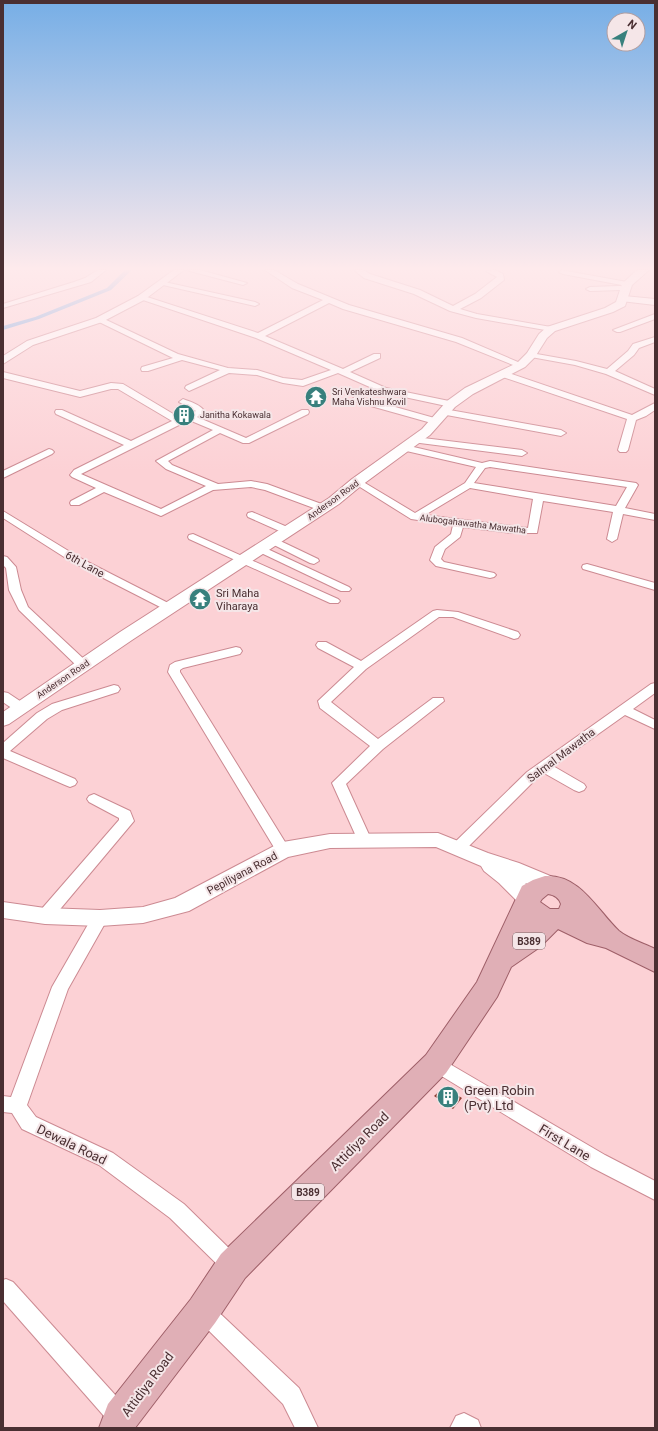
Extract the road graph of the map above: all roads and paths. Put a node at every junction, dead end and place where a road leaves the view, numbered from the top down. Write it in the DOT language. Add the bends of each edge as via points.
graph roads {
  1 [pos="49,337"];
  2 [pos="135,337"];
  3 [pos="261,337"];
  4 [pos="448,337"];
  5 [pos="543,337"];
  6 [pos="655,339"];
  7 [pos="531,355"];
  8 [pos="377,356"];
  9 [pos="181,358"];
  10 [pos="3,361"];
  11 [pos="521,365"];
  12 [pos="145,369"];
  13 [pos="228,370"];
  14 [pos="341,371"];
  15 [pos="610,372"];
  16 [pos="503,374"];
  17 [pos="3,375"];
  18 [pos="189,388"];
  19 [pos="655,392"];
  20 [pos="356,399"];
  21 [pos="183,402"];
  22 [pos="655,406"];
  23 [pos="59,412"];
  24 [pos="305,412"];
  25 [pos="444,413"];
  26 [pos="643,414"];
  27 [pos="189,417"];
  28 [pos="632,418"];
  29 [pos="655,418"];
  30 [pos="179,421"];
  31 [pos="220,430"];
  32 [pos="561,433"];
  33 [pos="410,444"];
  34 [pos="132,445"];
  35 [pos="623,450"];
  36 [pos="49,452"];
  37 [pos="522,453"];
  38 [pos="486,465"];
  39 [pos="3,475"];
  40 [pos="356,482"];
  41 [pos="468,485"];
  42 [pos="215,486"];
  43 [pos="104,488"];
  44 [pos="538,497"];
  45 [pos="75,503"];
  46 [pos="323,508"];
  47 [pos="619,510"];
  48 [pos="3,514"];
  49 [pos="252,515"];
  50 [pos="415,517"];
  51 [pos="655,517"];
  52 [pos="459,523"];
  53 [pos="288,532"];
  54 [pos="193,537"];
  55 [pos="612,539"];
  56 [pos="274,541"];
  57 [pos="261,549"];
  58 [pos="3,559"];
  59 [pos="242,560"];
  60 [pos="314,561"];
  61 [pos="587,567"];
  62 [pos="490,575"];
  63 [pos="655,587"];
  64 [pos="346,589"];
  65 [pos="334,601"];
  66 [pos="170,608"];
  67 [pos="514,636"];
  68 [pos="322,645"];
  69 [pos="236,651"];
  70 [pos="83,665"];
  71 [pos="362,666"];
  72 [pos="655,686"];
  73 [pos="114,689"];
  74 [pos="3,696"];
  75 [pos="438,701"];
  76 [pos="21,708"];
  77 [pos="623,709"];
  78 [pos="3,720"];
  79 [pos="655,725"];
  80 [pos="378,746"];
  81 [pos="3,750"];
  82 [pos="3,753"];
  83 [pos="544,767"];
  84 [pos="70,782"];
  85 [pos="579,786"];
  86 [pos="94,799"];
  87 [pos="364,839"];
  88 [pos="458,848"];
  89 [pos="283,850"];
  90 [pos="480,858"];
  91 [pos="562,891"];
  92 [pos="528,902"];
  93 [pos="3,910"];
  94 [pos="45,916"];
  95 [pos="100,918"];
  96 [pos="556,919"];
  97 [pos="611,939"];
  98 [pos="502,959"];
  99 [pos="655,961"];
  100 [pos="436,1064"];
  101 [pos="10,1105"];
  102 [pos="655,1191"];
  103 [pos="233,1266"];
  104 [pos="6,1289"];
  105 [pos="203,1311"];
  106 [pos="119,1423"];
  107 [pos="308,1428"];
  108 [pos="461,1428"];
  109 [pos="470,1428"];
  1 -- 10 [label="street" via="30,343"];
  2 -- 9 [label="street"];
  3 -- 14 [label="street"];
  4 -- 11 [label="street"];
  5 -- 7 [label="main road, Anderson Road"];
  6 -- 15 [label="street" via="636,346"];
  7 -- 11 [label="main road, Anderson Road"];
  7 -- 15 [label="street"];
  8 -- 14 [label="street"];
  9 -- 12 [label="street"];
  9 -- 13 [label="street"];
  11 -- 16 [label="main road, Anderson Road"];
  13 -- 14 [label="street" via="304,383"];
  13 -- 18 [label="street"];
  14 -- 25 [label="street"];
  15 -- 19 [label="street"];
  16 -- 25 [label="main road, Anderson Road" via="469,391"];
  16 -- 28 [label="street"];
  17 -- 30 [label="street" via="80,394 120,386"];
  20 -- 25 [label="street"];
  21 -- 27 [label="street" via="201,412"];
  22 -- 26 [label="street"];
  23 -- 34 [label="street"];
  24 -- 31 [label="street" via="250,440 243,440"];
  25 -- 32 [label="street"];
  25 -- 33 [label="main road, Anderson Road"];
  26 -- 28 [label="street"];
  26 -- 29 [label="street"];
  27 -- 30 [label="street"];
  27 -- 31 [label="street"];
  28 -- 35 [label="street"];
  30 -- 34 [label="street"];
  31 -- 42 [label="street" via="161,461 169,467"];
  33 -- 37 [label="street"];
  33 -- 38 [label="street"];
  33 -- 40 [label="main road, Anderson Road"];
  34 -- 43 [label="street" via="76,472 75,475"];
  36 -- 39 [label="street"];
  38 -- 41 [label="street"];
  38 -- 47 [label="street" via="633,485"];
  40 -- 46 [label="main road, Anderson Road"];
  40 -- 50 [label="street, Alubogahawatha Mawatha"];
  41 -- 44 [label="street"];
  41 -- 50 [label="street"];
  42 -- 43 [label="street" via="202,490 164,513"];
  42 -- 46 [label="street" via="268,486"];
  43 -- 45 [label="street"];
  44 -- 47 [label="street"];
  44 -- 52 [label="street, Alubogahawatha Mawatha" via="533,531"];
  46 -- 53 [label="main road, Anderson Road"];
  47 -- 51 [label="street"];
  47 -- 55 [label="street"];
  48 -- 66 [label="street, 6th Lane" via="76,560"];
  49 -- 53 [label="street"];
  50 -- 52 [label="street, Alubogahawatha Mawatha"];
  52 -- 62 [label="street" via="456,535 440,548 435,560 440,564"];
  53 -- 56 [label="main road, Anderson Road"];
  54 -- 59 [label="street"];
  56 -- 57 [label="main road, Anderson Road"];
  56 -- 60 [label="street"];
  57 -- 59 [label="main road, Anderson Road"];
  57 -- 64 [label="street"];
  58 -- 70 [label="street" via="11,567 15,590 23,608"];
  59 -- 65 [label="street"];
  59 -- 66 [label="main road, Anderson Road"];
  61 -- 63 [label="street"];
  66 -- 70 [label="main road, Anderson Road"];
  67 -- 71 [label="street" via="454,614 437,613"];
  68 -- 71 [label="street"];
  69 -- 89 [label="street" via="179,665 174,668 174,672"];
  70 -- 76 [label="main road, Anderson Road"];
  71 -- 80 [label="street" via="324,701 325,705"];
  72 -- 77 [label="street, Salmal Mawatha"];
  73 -- 81 [label="street" via="57,707 42,716"];
  74 -- 76 [label="street"];
  75 -- 80 [label="street"];
  76 -- 78 [label="main road, Anderson Road"];
  77 -- 79 [label="street"];
  77 -- 83 [label="street, Salmal Mawatha"];
  80 -- 87 [label="street" via="338,783"];
  82 -- 84 [label="street"];
  83 -- 85 [label="street"];
  83 -- 88 [label="street, Salmal Mawatha" via="532,775"];
  86 -- 94 [label="street" via="125,815 127,821"];
  87 -- 88 [label="main road, Pepiliyana Road" via="438,840"];
  87 -- 89 [label="main road, Pepiliyana Road" via="330,841"];
  88 -- 90 [label="main road, Pepiliyana Road"];
  89 -- 95 [label="main road, Pepiliyana Road" via="181,905 143,915"];
  90 -- 91 [label="main road" via="512,868"];
  90 -- 92 [label="main road" via="506,877"];
  91 -- 92 [label="main road" via="544,886 531,893"];
  91 -- 96 [label="main road" via="574,904 568,916"];
  91 -- 97 [label="main road"];
  92 -- 96 [label="main road" via="534,912 544,918"];
  92 -- 98 [label="main road, B389"];
  93 -- 94 [label="main road, Pepiliyana Road"];
  94 -- 95 [label="main road, Pepiliyana Road"];
  95 -- 101 [label="street, Dewala Road" via="60,987"];
  96 -- 97 [label="main road" via="596,936"];
  96 -- 98 [label="main road, B389"];
  97 -- 99 [label="main road"];
  98 -- 100 [label="main road, Attidiya Road / B389" via="487,989"];
  100 -- 102 [label="street, First Lane" via="598,1161"];
  100 -- 103 [label="main road, Attidiya Road / B389"];
  101 -- 103 [label="street, Dewala Road" via="29,1123 106,1159 177,1211"];
  103 -- 105 [label="main road, Attidiya Road / B389"];
  104 -- 106 [label="street"];
  105 -- 106 [label="main road, Attidiya Road / B389"];
  105 -- 107 [label="street" via="291,1396"];
  108 -- 109 [label="street" via="464,1424"];
}
